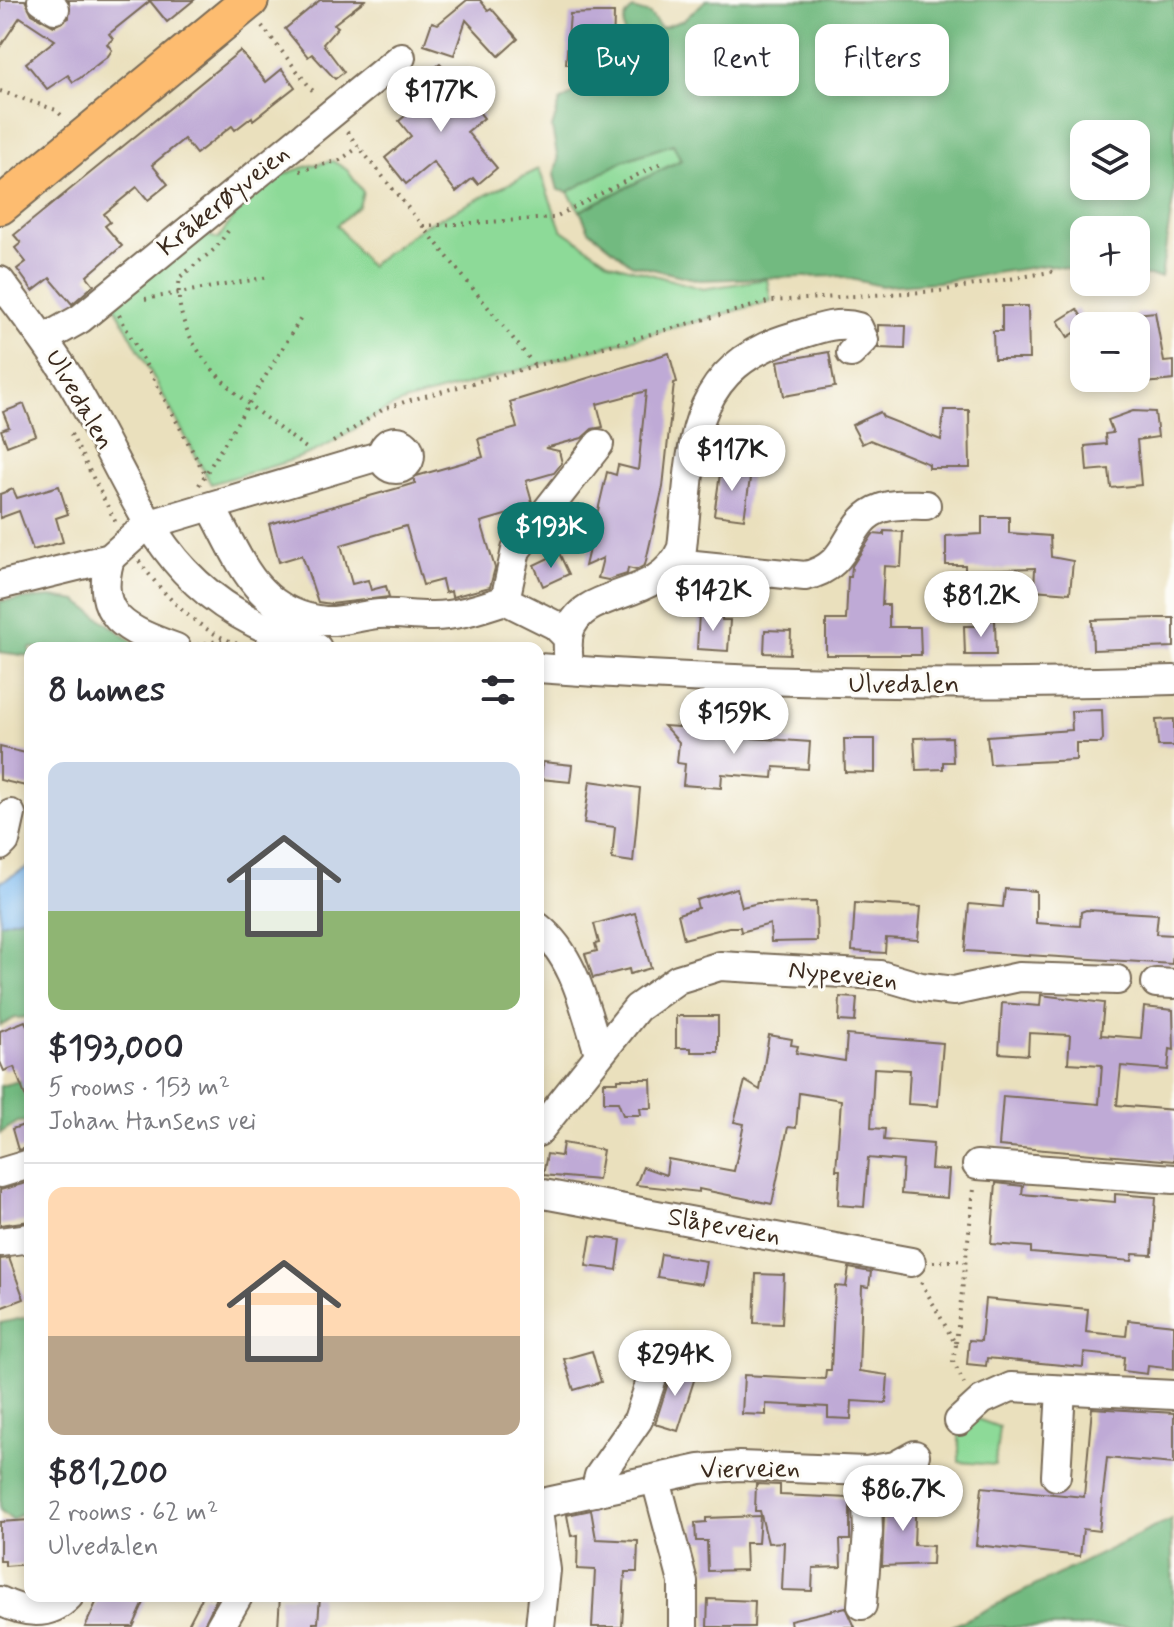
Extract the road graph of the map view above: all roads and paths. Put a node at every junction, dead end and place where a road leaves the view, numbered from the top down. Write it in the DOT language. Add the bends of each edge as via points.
graph roads {
  1 [pos="252,8"];
  2 [pos="401,57"];
  3 [pos="0,91"];
  4 [pos="331,113"];
  5 [pos="61,115"];
  6 [pos="359,147"];
  7 [pos="663,162"];
  8 [pos="289,175"];
  9 [pos="0,206"];
  10 [pos="234,222"];
  11 [pos="423,226"];
  12 [pos="1056,271"];
  13 [pos="269,277"];
  14 [pos="178,293"];
  15 [pos="5,300"];
  16 [pos="111,300"];
  17 [pos="301,318"];
  18 [pos="44,339"];
  19 [pos="851,353"];
  20 [pos="536,367"];
  21 [pos="247,404"];
  22 [pos="599,444"];
  23 [pos="325,446"];
  24 [pos="382,455"];
  25 [pos="297,457"];
  26 [pos="205,474"];
  27 [pos="207,493"];
  28 [pos="926,505"];
  29 [pos="147,525"];
  30 [pos="110,558"];
  31 [pos="675,563"];
  32 [pos="0,585"];
  33 [pos="505,600"];
  34 [pos="568,638"];
  35 [pos="222,640"];
  36 [pos="159,642"];
  37 [pos="214,642"];
  38 [pos="298,642"];
  39 [pos="544,668"];
  40 [pos="569,670"];
  41 [pos="1174,680"];
  42 [pos="11,814"];
  43 [pos="0,846"];
  44 [pos="544,932"];
  45 [pos="1117,980"];
  46 [pos="599,1053"];
  47 [pos="544,1124"];
  48 [pos="977,1165"];
  49 [pos="24,1166"];
  50 [pos="0,1173"];
  51 [pos="1174,1179"];
  52 [pos="544,1194"];
  53 [pos="24,1239"];
  54 [pos="0,1242"];
  55 [pos="965,1260"];
  56 [pos="911,1262"];
  57 [pos="956,1345"];
  58 [pos="651,1381"];
  59 [pos="1061,1390"];
  60 [pos="1174,1395"];
  61 [pos="969,1412"];
  62 [pos="915,1455"];
  63 [pos="866,1471"];
  64 [pos="1056,1476"];
  65 [pos="656,1480"];
  66 [pos="595,1492"];
  67 [pos="544,1503"];
  68 [pos="544,1555"];
  69 [pos="544,1589"];
  70 [pos="0,1601"];
  71 [pos="61,1602"];
  72 [pos="235,1602"];
  73 [pos="543,1602"];
  74 [pos="862,1605"];
  75 [pos="220,1627"];
  76 [pos="540,1627"];
  77 [pos="683,1627"];
  1 -- 4 [label="path"];
  1 -- 9 [label="main road"];
  2 -- 4 [label="street, Kråkerøyveien"];
  3 -- 5 [label="path"];
  4 -- 6 [label="path"];
  4 -- 16 [label="street, Kråkerøyveien"];
  6 -- 8 [label="path" via="340,160"];
  6 -- 11 [label="path"];
  7 -- 11 [label="path" via="553,218"];
  10 -- 14 [label="path" via="216,248 180,277"];
  11 -- 20 [label="path"];
  12 -- 20 [label="path" via="940,291 771,301"];
  13 -- 14 [label="path"];
  14 -- 16 [label="path"];
  14 -- 21 [label="path" via="188,328 209,366"];
  15 -- 18 [label="street, Ulvedalen"];
  16 -- 18 [label="street, Kråkerøyveien"];
  16 -- 26 [label="path"];
  17 -- 21 [label="path"];
  18 -- 29 [label="street, Ulvedalen"];
  19 -- 31 [label="street" via="864,340 858,327 828,326 759,348 716,387 696,425 682,548"];
  20 -- 23 [label="path" via="382,410"];
  21 -- 25 [label="path" via="312,453"];
  21 -- 26 [label="path"];
  22 -- 33 [label="street" via="516,550"];
  24 -- 27 [label="street"];
  26 -- 27 [label="path"];
  27 -- 29 [label="street"];
  27 -- 33 [label="street" via="257,591 301,616 326,621 378,614 431,617"];
  28 -- 31 [label="street" via="880,508 863,520 833,567 821,573 805,576"];
  29 -- 30 [label="street"];
  29 -- 38 [label="street, Ulvedalen" via="189,576 238,617"];
  30 -- 32 [label="street"];
  30 -- 36 [label="street" via="104,579 110,609 122,624"];
  31 -- 34 [label="street" via="646,587 586,608"];
  33 -- 34 [label="street" via="555,625"];
  34 -- 40 [label="street"];
  35 -- 37 [label="path"];
  39 -- 40 [label="street, Ulvedalen"];
  40 -- 41 [label="street, Ulvedalen" via="846,685"];
  42 -- 43 [label="street"];
  44 -- 46 [label="street" via="566,960"];
  45 -- 46 [label="street, Nypeveien" via="1019,977 954,991 880,975 720,966 678,979 637,1008"];
  46 -- 47 [label="street, Nypeveien"];
  48 -- 51 [label="street"];
  48 -- 55 [label="path"];
  49 -- 50 [label="street"];
  52 -- 56 [label="street, Slåpeveien"];
  53 -- 54 [label="street"];
  55 -- 56 [label="path"];
  55 -- 57 [label="path"];
  56 -- 57 [label="path"];
  57 -- 61 [label="path" via="953,1361"];
  58 -- 66 [label="street" via="638,1420 599,1476"];
  59 -- 60 [label="street"];
  59 -- 61 [label="street" via="1011,1387"];
  59 -- 64 [label="street"];
  62 -- 63 [label="street, Vierveien" via="895,1466"];
  63 -- 65 [label="street, Vierveien" via="739,1466"];
  63 -- 74 [label="street"];
  65 -- 66 [label="street, Vierveien"];
  65 -- 77 [label="street" via="683,1582"];
  66 -- 67 [label="street, Vierveien"];
  68 -- 69 [label="street"];
  70 -- 71 [label="street" via="35,1612"];
  72 -- 75 [label="street"];
  73 -- 76 [label="street"];
}
